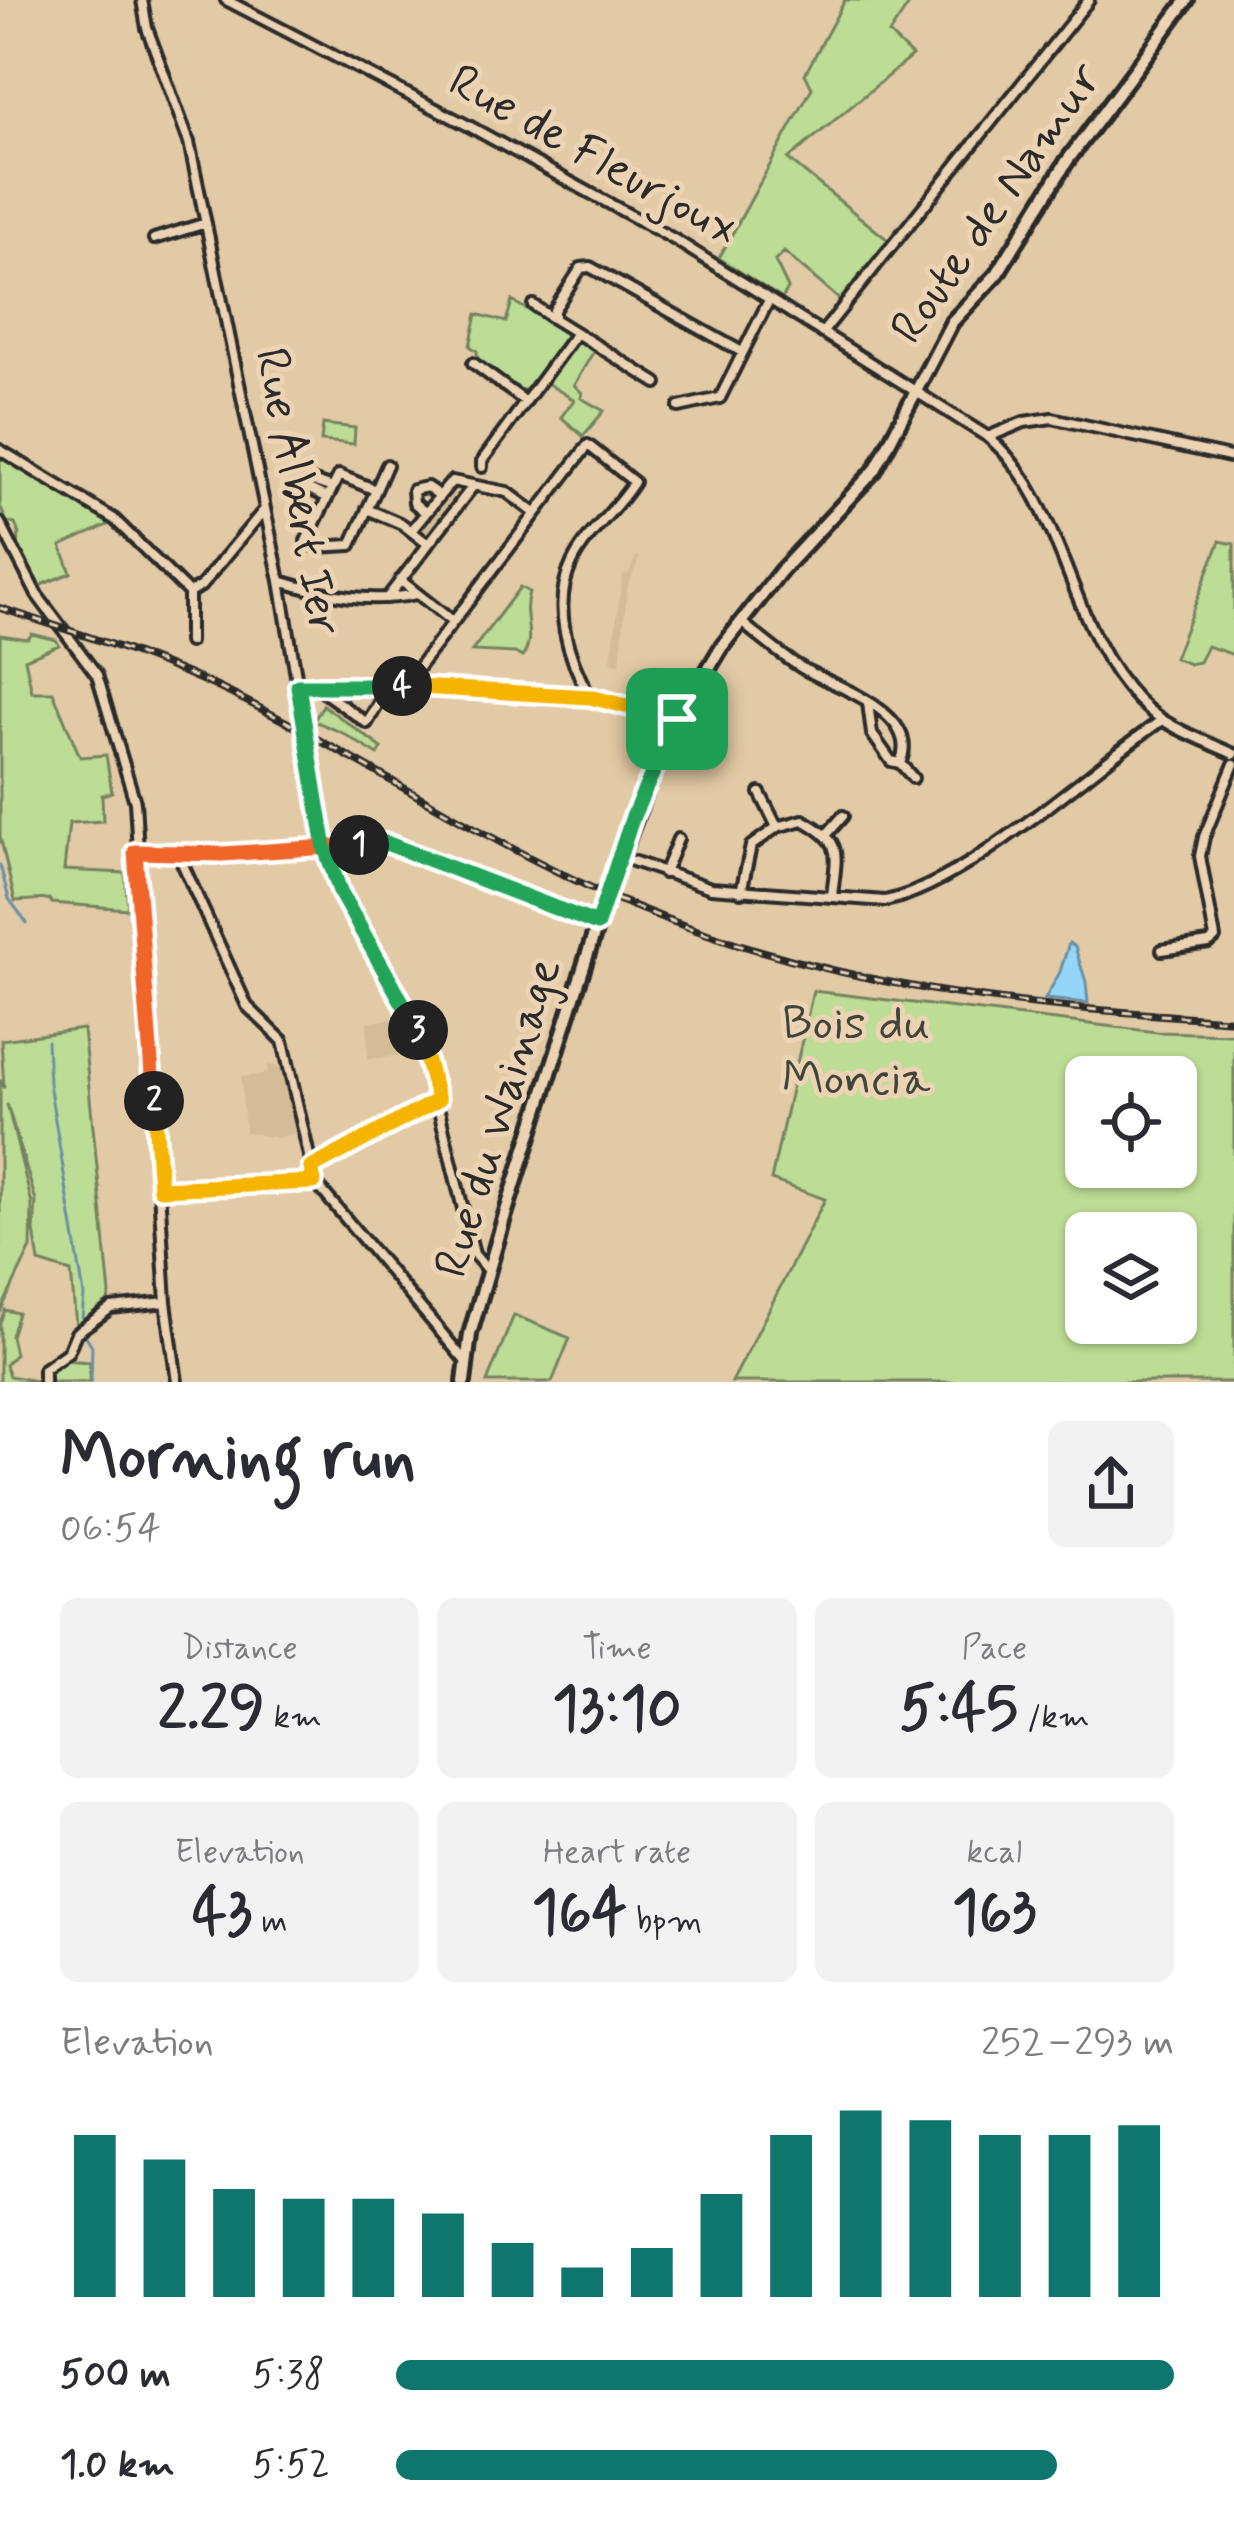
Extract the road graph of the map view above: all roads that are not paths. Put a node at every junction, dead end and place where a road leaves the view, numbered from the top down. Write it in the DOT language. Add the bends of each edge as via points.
graph roads {
  1 [pos="142,0"];
  2 [pos="226,0"];
  3 [pos="1089,0"];
  4 [pos="1187,0"];
  5 [pos="206,223"];
  6 [pos="154,239"];
  7 [pos="769,300"];
  8 [pos="532,304"];
  9 [pos="554,319"];
  10 [pos="576,333"];
  11 [pos="822,333"];
  12 [pos="742,352"];
  13 [pos="473,363"];
  14 [pos="656,383"];
  15 [pos="914,394"];
  16 [pos="526,402"];
  17 [pos="679,407"];
  18 [pos="988,437"];
  19 [pos="0,450"];
  20 [pos="1234,458"];
  21 [pos="387,465"];
  22 [pos="482,467"];
  23 [pos="472,487"];
  24 [pos="376,490"];
  25 [pos="439,495"];
  26 [pos="265,508"];
  27 [pos="367,509"];
  28 [pos="425,512"];
  29 [pos="535,513"];
  30 [pos="0,523"];
  31 [pos="411,531"];
  32 [pos="428,544"];
  33 [pos="400,580"];
  34 [pos="280,581"];
  35 [pos="189,593"];
  36 [pos="416,594"];
  37 [pos="387,598"];
  38 [pos="452,621"];
  39 [pos="740,621"];
  40 [pos="189,642"];
  41 [pos="576,672"];
  42 [pos="298,686"];
  43 [pos="314,686"];
  44 [pos="388,686"];
  45 [pos="405,686"];
  46 [pos="560,695"];
  47 [pos="590,697"];
  48 [pos="868,703"];
  49 [pos="677,719"];
  50 [pos="1162,720"];
  51 [pos="1234,754"];
  52 [pos="900,763"];
  53 [pos="1234,764"];
  54 [pos="913,778"];
  55 [pos="760,793"];
  56 [pos="843,816"];
  57 [pos="777,827"];
  58 [pos="828,833"];
  59 [pos="678,839"];
  60 [pos="325,848"];
  61 [pos="135,852"];
  62 [pos="178,854"];
  63 [pos="620,856"];
  64 [pos="664,873"];
  65 [pos="741,892"];
  66 [pos="832,897"];
  67 [pos="597,924"];
  68 [pos="1162,950"];
  69 [pos="438,1100"];
  70 [pos="311,1168"];
  71 [pos="314,1182"];
  72 [pos="160,1189"];
  73 [pos="489,1272"];
  74 [pos="166,1302"];
  75 [pos="466,1362"];
  76 [pos="44,1382"];
  77 [pos="177,1382"];
  78 [pos="464,1382"];
  1 -- 5 [label="street, Rue Albert Ier" via="189,142"];
  2 -- 7 [label="street, Rue de Fleurjoux" via="508,147"];
  3 -- 11 [label="street"];
  4 -- 15 [label="main road, Route de Namur" via="1067,161 997,274 952,322"];
  5 -- 6 [label="street"];
  5 -- 26 [label="street, Rue Albert Ier"];
  7 -- 11 [label="street, Rue de Fleurjoux"];
  7 -- 12 [label="street"];
  8 -- 9 [label="street"];
  9 -- 10 [label="street"];
  9 -- 12 [label="street" via="581,268 590,267"];
  10 -- 14 [label="street"];
  10 -- 16 [label="street"];
  11 -- 15 [label="street, Rue de Fleurjoux"];
  12 -- 17 [label="street" via="720,398"];
  13 -- 16 [label="street"];
  15 -- 18 [label="street, Rue de Fleurjoux"];
  15 -- 39 [label="main road, Rue du Wainage" via="874,470"];
  16 -- 22 [label="street"];
  18 -- 20 [label="street" via="1052,418"];
  18 -- 50 [label="street, Rue de Fleurjoux" via="1021,468 1109,662"];
  19 -- 35 [label="street" via="114,519"];
  21 -- 24 [label="street"];
  23 -- 25 [label="street" via="452,481"];
  23 -- 29 [label="street" via="507,492"];
  23 -- 32 [label="street"];
  24 -- 27 [label="street"];
  24 -- 27 [label="street" via="342,475 306,541 351,544"];
  25 -- 28 [label="street"];
  25 -- 28 [label="street" via="413,490"];
  26 -- 34 [label="street, Rue Albert Ier"];
  26 -- 35 [label="street"];
  27 -- 31 [label="street"];
  28 -- 31 [label="street"];
  29 -- 38 [label="street"];
  29 -- 41 [label="street" via="588,445 634,482 572,562 562,590"];
  30 -- 61 [label="street" via="37,595 97,675 135,802"];
  31 -- 32 [label="street"];
  32 -- 33 [label="street"];
  33 -- 36 [label="street"];
  33 -- 37 [label="street"];
  34 -- 37 [label="street" via="337,597"];
  34 -- 42 [label="street, Rue Albert Ier"];
  35 -- 40 [label="street"];
  36 -- 37 [label="street"];
  36 -- 38 [label="street"];
  38 -- 45 [label="street"];
  39 -- 48 [label="street" via="797,666"];
  39 -- 49 [label="main road, Rue du Wainage"];
  41 -- 46 [label="street"];
  41 -- 47 [label="street"];
  42 -- 43 [label="street"];
  42 -- 60 [label="street, Rue Albert Ier"];
  43 -- 44 [label="street"];
  43 -- 44 [label="street" via="368,723"];
  44 -- 45 [label="street"];
  45 -- 46 [label="street"];
  46 -- 47 [label="street"];
  47 -- 49 [label="street"];
  48 -- 52 [label="street" via="874,740"];
  48 -- 52 [label="street" via="897,728"];
  49 -- 63 [label="main road, Rue du Wainage"];
  50 -- 51 [label="street"];
  50 -- 66 [label="street" via="940,879 885,901"];
  52 -- 54 [label="street"];
  53 -- 68 [label="street" via="1201,856 1215,938"];
  55 -- 57 [label="street"];
  56 -- 58 [label="street"];
  57 -- 58 [label="street" via="803,820"];
  57 -- 65 [label="street" via="751,846"];
  58 -- 66 [label="street" via="836,846"];
  59 -- 64 [label="street"];
  60 -- 62 [label="street"];
  60 -- 67 [label="street" via="386,843"];
  60 -- 69 [label="street, Rue Albert Ier" via="341,894 416,1027"];
  61 -- 62 [label="street"];
  61 -- 72 [label="street"];
  62 -- 70 [label="street" via="247,1006 283,1041"];
  63 -- 64 [label="street"];
  63 -- 67 [label="main road, Rue du Wainage, bridge"];
  64 -- 65 [label="street"];
  65 -- 66 [label="street"];
  67 -- 73 [label="main road, Rue du Wainage"];
  69 -- 70 [label="street"];
  69 -- 73 [label="street, Rue Albert Ier" via="474,1254"];
  70 -- 71 [label="street"];
  71 -- 72 [label="street"];
  71 -- 75 [label="street"];
  72 -- 74 [label="street"];
  73 -- 75 [label="main road, Rue du Wainage"];
  74 -- 76 [label="street" via="110,1308 76,1333 68,1352 44,1369"];
  74 -- 77 [label="street"];
  75 -- 78 [label="main road, Rue du Wainage"];
}
